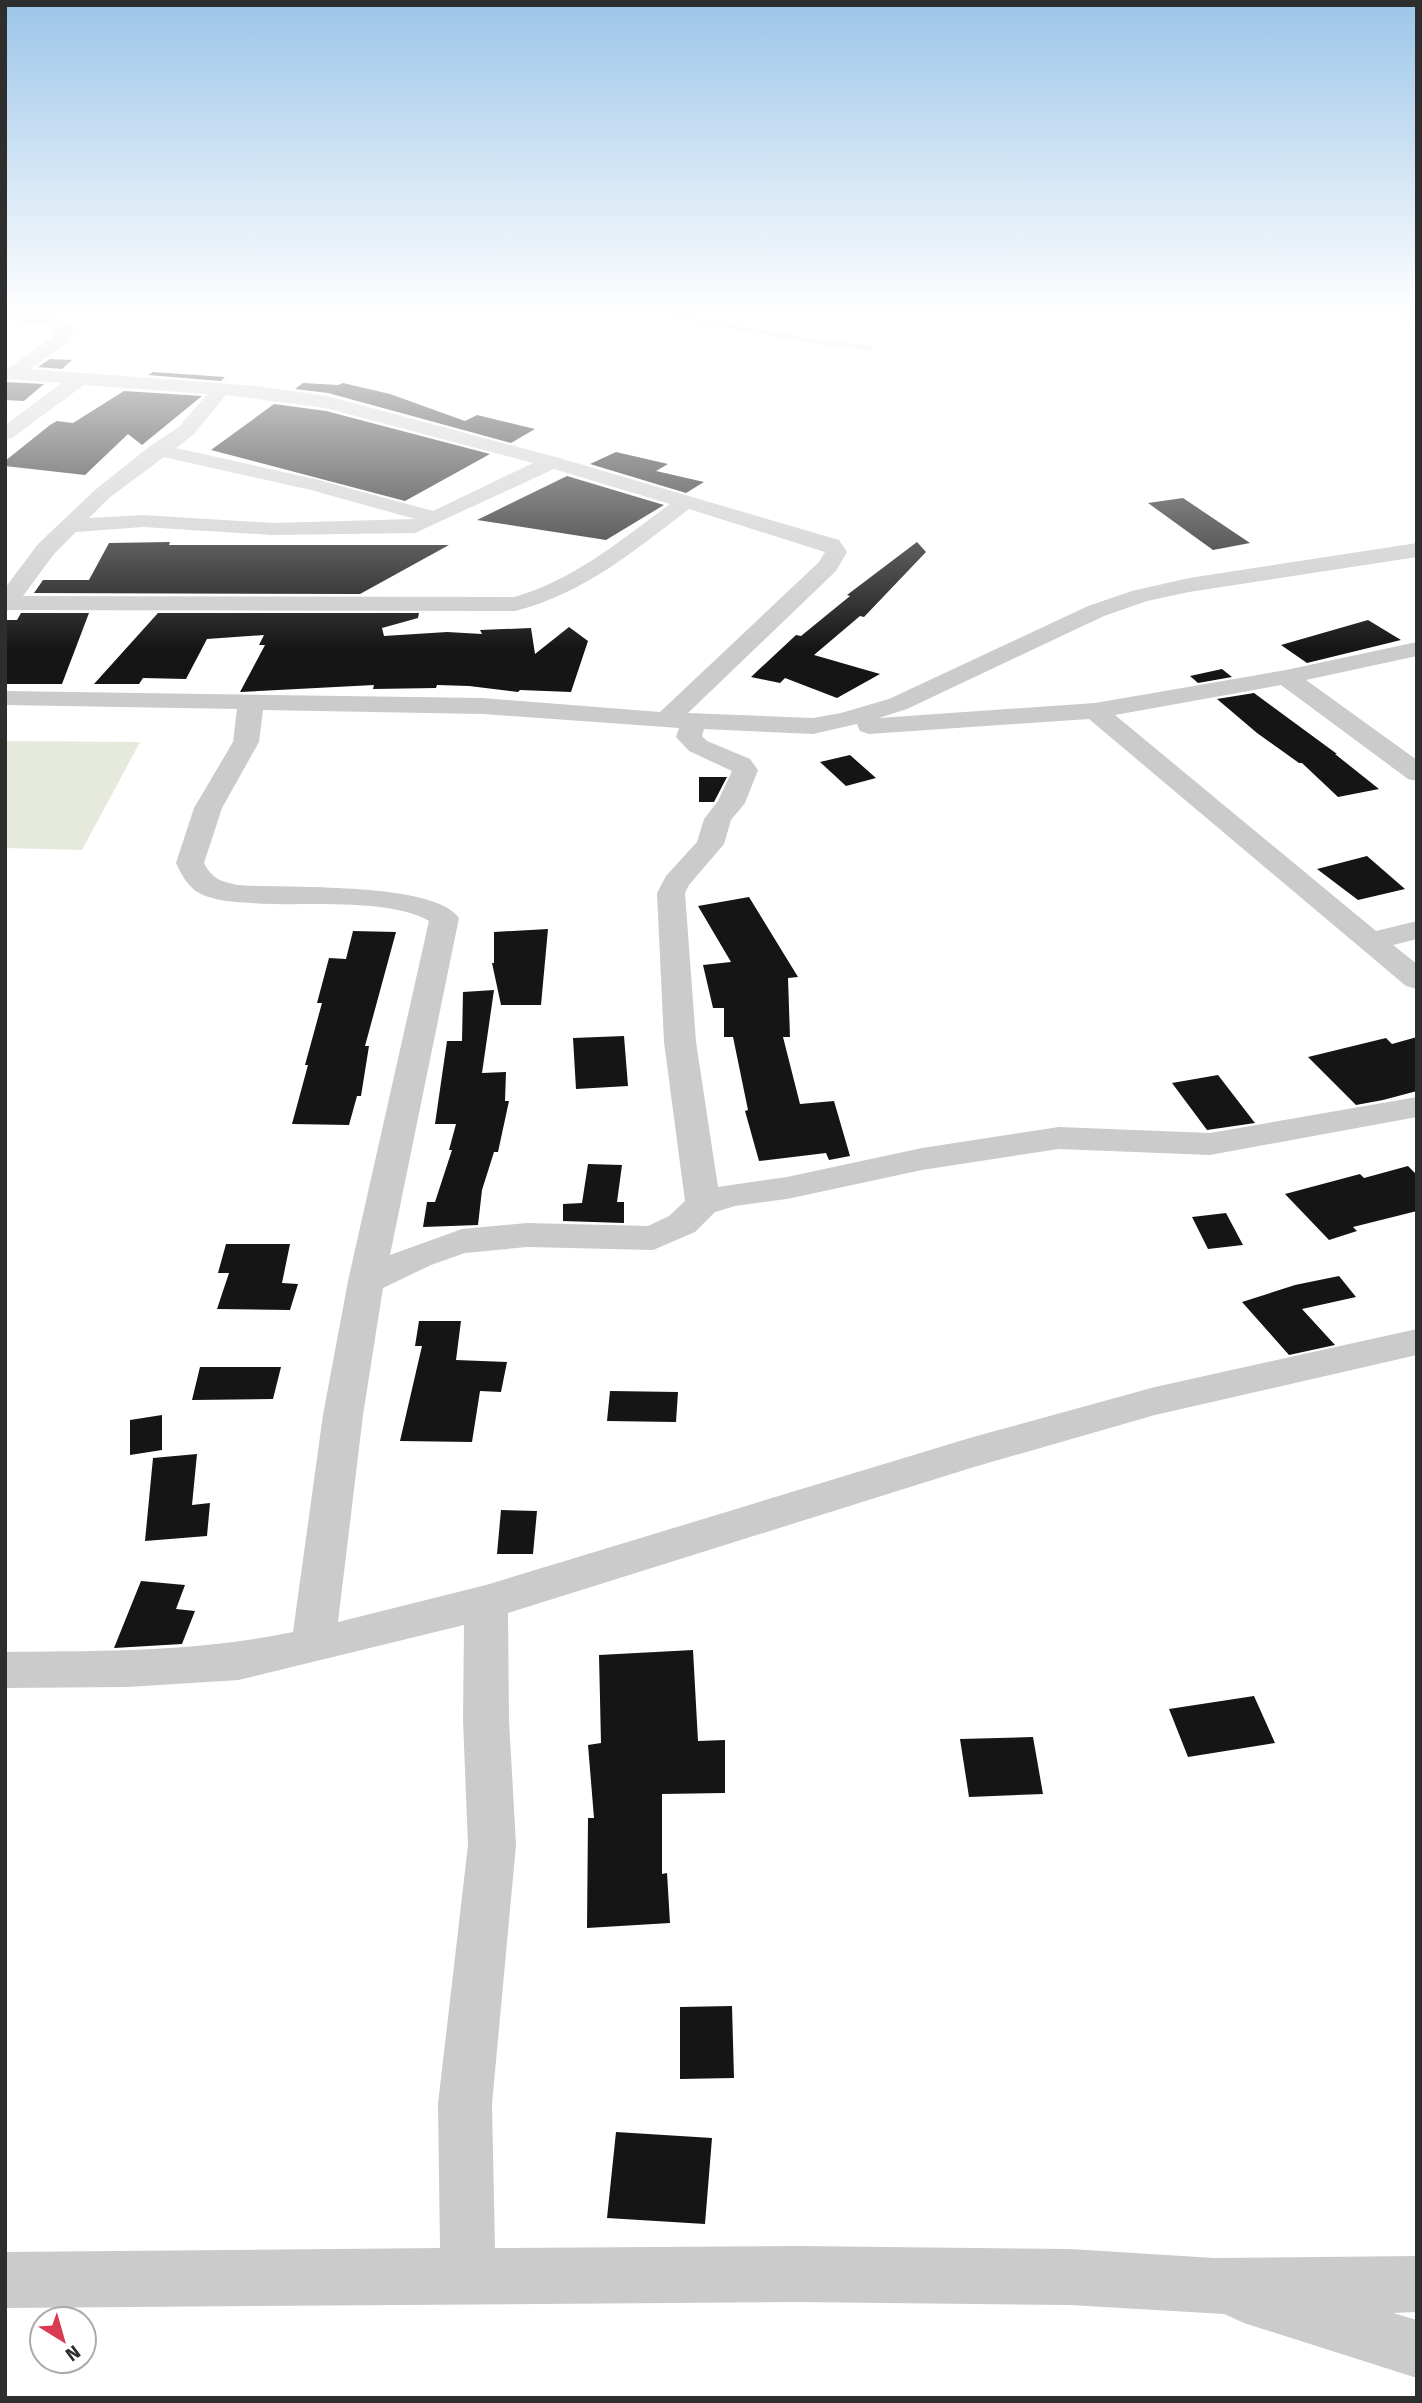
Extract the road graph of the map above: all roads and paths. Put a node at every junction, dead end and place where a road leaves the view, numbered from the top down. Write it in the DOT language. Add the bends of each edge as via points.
graph roads {
  1 [pos="193,424"];
  2 [pos="410,424"];
  3 [pos="157,450"];
  4 [pos="552,462"];
  5 [pos="687,501"];
  6 [pos="435,517"];
  7 [pos="70,526"];
  8 [pos="1417,550"];
  9 [pos="5,603"];
  10 [pos="1417,649"];
  11 [pos="1286,677"];
  12 [pos="5,698"];
  13 [pos="251,702"];
  14 [pos="1095,711"];
  15 [pos="680,720"];
  16 [pos="813,726"];
  17 [pos="1417,773"];
  18 [pos="1417,930"];
  19 [pos="1371,941"];
  20 [pos="1417,980"];
  21 [pos="1417,1107"];
  22 [pos="703,1204"];
  23 [pos="366,1281"];
  24 [pos="1417,1342"];
  25 [pos="486,1602"];
  26 [pos="313,1646"];
  27 [pos="5,1670"];
  28 [pos="468,2275"];
  29 [pos="5,2280"];
  30 [pos="1417,2284"];
  31 [pos="1214,2286"];
  32 [pos="1417,2348"];
  1 -- 3 [label="street"];
  2 -- 4 [label="street"];
  3 -- 6 [label="street"];
  3 -- 7 [label="street"];
  4 -- 5 [label="street"];
  4 -- 6 [label="street"];
  5 -- 9 [label="street" via="569,585 515,604"];
  5 -- 15 [label="street" via="818,540 836,552 828,566"];
  6 -- 7 [label="street" via="402,528 253,528 143,521"];
  7 -- 9 [label="street" via="46,549"];
  8 -- 16 [label="street" via="1189,584 1140,596 1096,611 898,704"];
  10 -- 11 [label="street"];
  11 -- 14 [label="street"];
  11 -- 17 [label="street"];
  12 -- 13 [label="street"];
  13 -- 15 [label="street" via="483,706"];
  13 -- 23 [label="street" via="246,742 208,808 190,863 196,877 213,889 242,894 407,902 435,909 444,918"];
  14 -- 16 [label="street"];
  14 -- 19 [label="street"];
  15 -- 16 [label="street"];
  15 -- 22 [label="street" via="698,746 745,770 709,844 671,893 680,1042"];
  18 -- 19 [label="street"];
  19 -- 20 [label="street"];
  21 -- 22 [label="street" via="1210,1144 1059,1138 922,1159"];
  22 -- 23 [label="street" via="682,1224 653,1238 527,1234 462,1241"];
  23 -- 26 [label="street" via="343,1415"];
  24 -- 25 [label="street" via="1142,1405 960,1456"];
  25 -- 26 [label="street"];
  25 -- 28 [label="street" via="492,1845 465,2104"];
  26 -- 27 [label="street" via="239,1662"];
  28 -- 29 [label="street"];
  28 -- 31 [label="street" via="1070,2277"];
  30 -- 31 [label="street"];
  31 -- 32 [label="street"];
}
